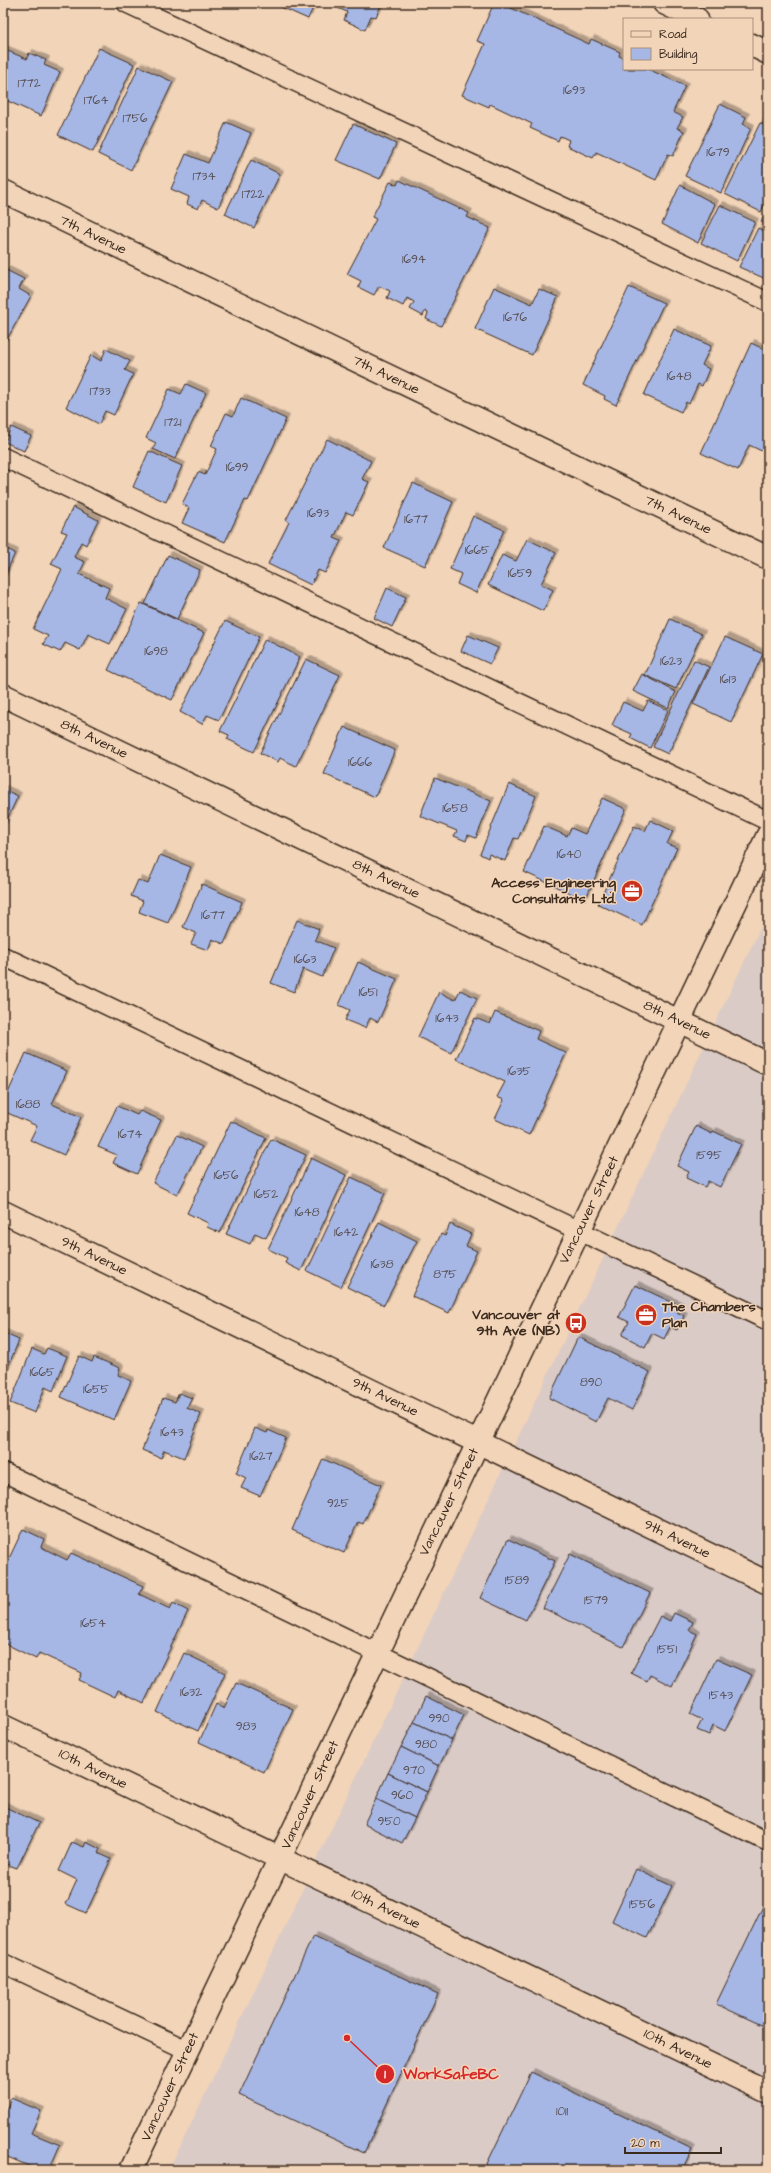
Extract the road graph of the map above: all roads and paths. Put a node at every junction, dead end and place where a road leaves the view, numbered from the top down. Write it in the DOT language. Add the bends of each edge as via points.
graph roads {
  1 [pos="126,3"];
  2 [pos="664,3"];
  3 [pos="695,18"];
  4 [pos="753,46"];
  5 [pos="768,53"];
  6 [pos="3,191"];
  7 [pos="768,302"];
  8 [pos="3,457"];
  9 [pos="768,558"];
  10 [pos="3,695"];
  11 [pos="768,822"];
  12 [pos="768,835"];
  13 [pos="3,956"];
  14 [pos="679,1021"];
  15 [pos="768,1064"];
  16 [pos="3,1212"];
  17 [pos="579,1230"];
  18 [pos="768,1321"];
  19 [pos="478,1442"];
  20 [pos="3,1472"];
  21 [pos="768,1583"];
  22 [pos="378,1652"];
  23 [pos="3,1726"];
  24 [pos="768,1842"];
  25 [pos="280,1858"];
  26 [pos="3,1963"];
  27 [pos="188,2050"];
  28 [pos="768,2092"];
  29 [pos="130,2170"];
  1 -- 7 [label="lane"];
  2 -- 3 [label="street"];
  4 -- 5 [label="street"];
  6 -- 9 [label="street, 7th Avenue"];
  8 -- 11 [label="lane"];
  10 -- 14 [label="street, 8th Avenue"];
  12 -- 14 [label="street, Vancouver Street"];
  13 -- 17 [label="lane"];
  14 -- 15 [label="street, 8th Avenue"];
  14 -- 17 [label="street, Vancouver Street"];
  16 -- 19 [label="street, 9th Avenue"];
  17 -- 18 [label="lane"];
  17 -- 19 [label="street, Vancouver Street"];
  19 -- 21 [label="street, 9th Avenue"];
  19 -- 22 [label="street, Vancouver Street"];
  20 -- 22 [label="lane"];
  22 -- 24 [label="lane"];
  22 -- 25 [label="street, Vancouver Street"];
  23 -- 25 [label="street, 10th Avenue"];
  25 -- 27 [label="street, Vancouver Street"];
  25 -- 28 [label="street, 10th Avenue"];
  26 -- 27 [label="lane"];
  27 -- 29 [label="street, Vancouver Street"];
}
